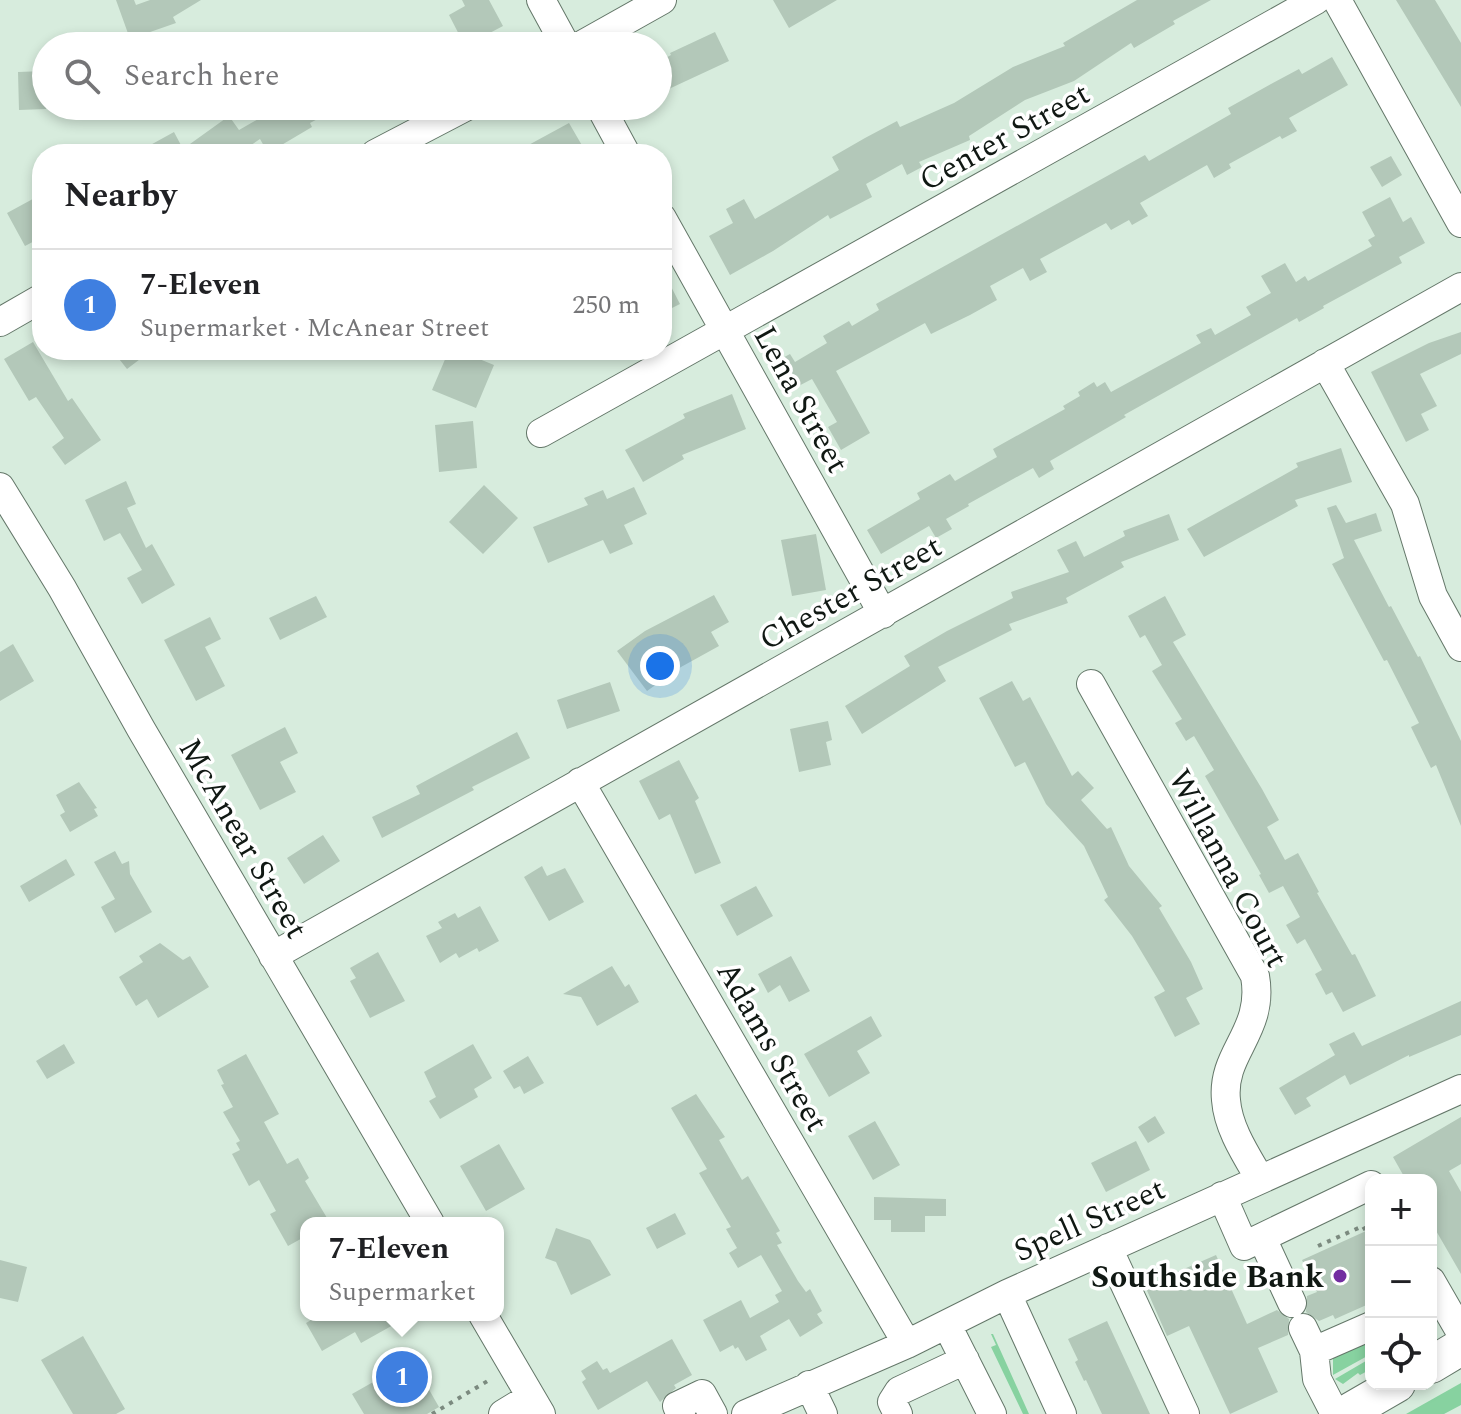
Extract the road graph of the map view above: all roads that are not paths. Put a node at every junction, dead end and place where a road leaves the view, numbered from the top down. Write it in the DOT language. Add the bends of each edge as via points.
graph roads {
  1 [pos="541,0"];
  2 [pos="662,0"];
  3 [pos="1316,0"];
  4 [pos="1337,0"];
  5 [pos="558,32"];
  6 [pos="605,32"];
  7 [pos="440,120"];
  8 [pos="608,120"];
  9 [pos="394,144"];
  10 [pos="621,144"];
  11 [pos="1461,223"];
  12 [pos="672,236"];
  13 [pos="1461,287"];
  14 [pos="32,304"];
  15 [pos="0,322"];
  16 [pos="725,331"];
  17 [pos="1325,363"];
  18 [pos="541,433"];
  19 [pos="0,487"];
  20 [pos="883,614"];
  21 [pos="1461,647"];
  22 [pos="1091,684"];
  23 [pos="580,782"];
  24 [pos="273,956"];
  25 [pos="1461,1089"];
  26 [pos="1260,1179"];
  27 [pos="1365,1188"];
  28 [pos="1222,1196"];
  29 [pos="426,1217"];
  30 [pos="1262,1238"];
  31 [pos="1108,1248"];
  32 [pos="1007,1294"];
  33 [pos="1437,1297"];
  34 [pos="486,1321"];
  35 [pos="947,1325"];
  36 [pos="1365,1326"];
  37 [pos="1303,1327"];
  38 [pos="1461,1333"];
  39 [pos="907,1344"];
  40 [pos="1461,1347"];
  41 [pos="965,1360"];
  42 [pos="1437,1361"];
  43 [pos="809,1385"];
  44 [pos="1387,1390"];
  45 [pos="536,1406"];
  46 [pos="503,1414"];
  47 [pos="681,1414"];
  48 [pos="713,1414"];
  49 [pos="746,1414"];
  50 [pos="823,1414"];
  51 [pos="898,1414"];
  52 [pos="992,1414"];
  53 [pos="1062,1414"];
  54 [pos="1185,1414"];
  55 [pos="1335,1414"];
  56 [pos="1345,1414"];
  1 -- 5 [label="street"];
  2 -- 6 [label="street"];
  3 -- 16 [label="street, Center Street"];
  4 -- 11 [label="street"];
  7 -- 9 [label="street"];
  8 -- 10 [label="street"];
  12 -- 16 [label="street, Lena Street"];
  13 -- 17 [label="street, Chester Street"];
  14 -- 15 [label="street"];
  16 -- 18 [label="street, Center Street"];
  16 -- 20 [label="street, Lena Street"];
  17 -- 20 [label="street, Chester Street"];
  17 -- 21 [label="street" via="1405,504 1433,596"];
  19 -- 24 [label="street, McAnear Street"];
  20 -- 23 [label="street, Chester Street"];
  22 -- 26 [label="street, Willanna Court" via="1255,976 1255,1013 1230,1068 1226,1100 1239,1143"];
  23 -- 24 [label="street, Chester Street"];
  23 -- 39 [label="street, Adams Street"];
  24 -- 29 [label="street, McAnear Street"];
  25 -- 26 [label="street, Spell Street"];
  26 -- 28 [label="street, Spell Street"];
  27 -- 30 [label="street"];
  28 -- 30 [label="street" via="1244,1246"];
  28 -- 31 [label="street, Spell Street"];
  30 -- 37 [label="street"];
  31 -- 32 [label="street, Spell Street"];
  31 -- 54 [label="street"];
  32 -- 35 [label="street, Spell Street"];
  32 -- 53 [label="street"];
  33 -- 38 [label="street"];
  34 -- 45 [label="street"];
  35 -- 39 [label="street, Spell Street"];
  35 -- 41 [label="street"];
  36 -- 37 [label="street"];
  37 -- 55 [label="street" via="1317,1379"];
  39 -- 43 [label="street, Spell Street"];
  40 -- 42 [label="main road"];
  41 -- 51 [label="street" via="899,1391 892,1402"];
  41 -- 52 [label="street"];
  43 -- 49 [label="street, Spell Street"];
  43 -- 50 [label="street"];
  44 -- 56 [label="main road"];
  45 -- 46 [label="street"];
  47 -- 48 [label="street" via="677,1406 702,1394"];
}
